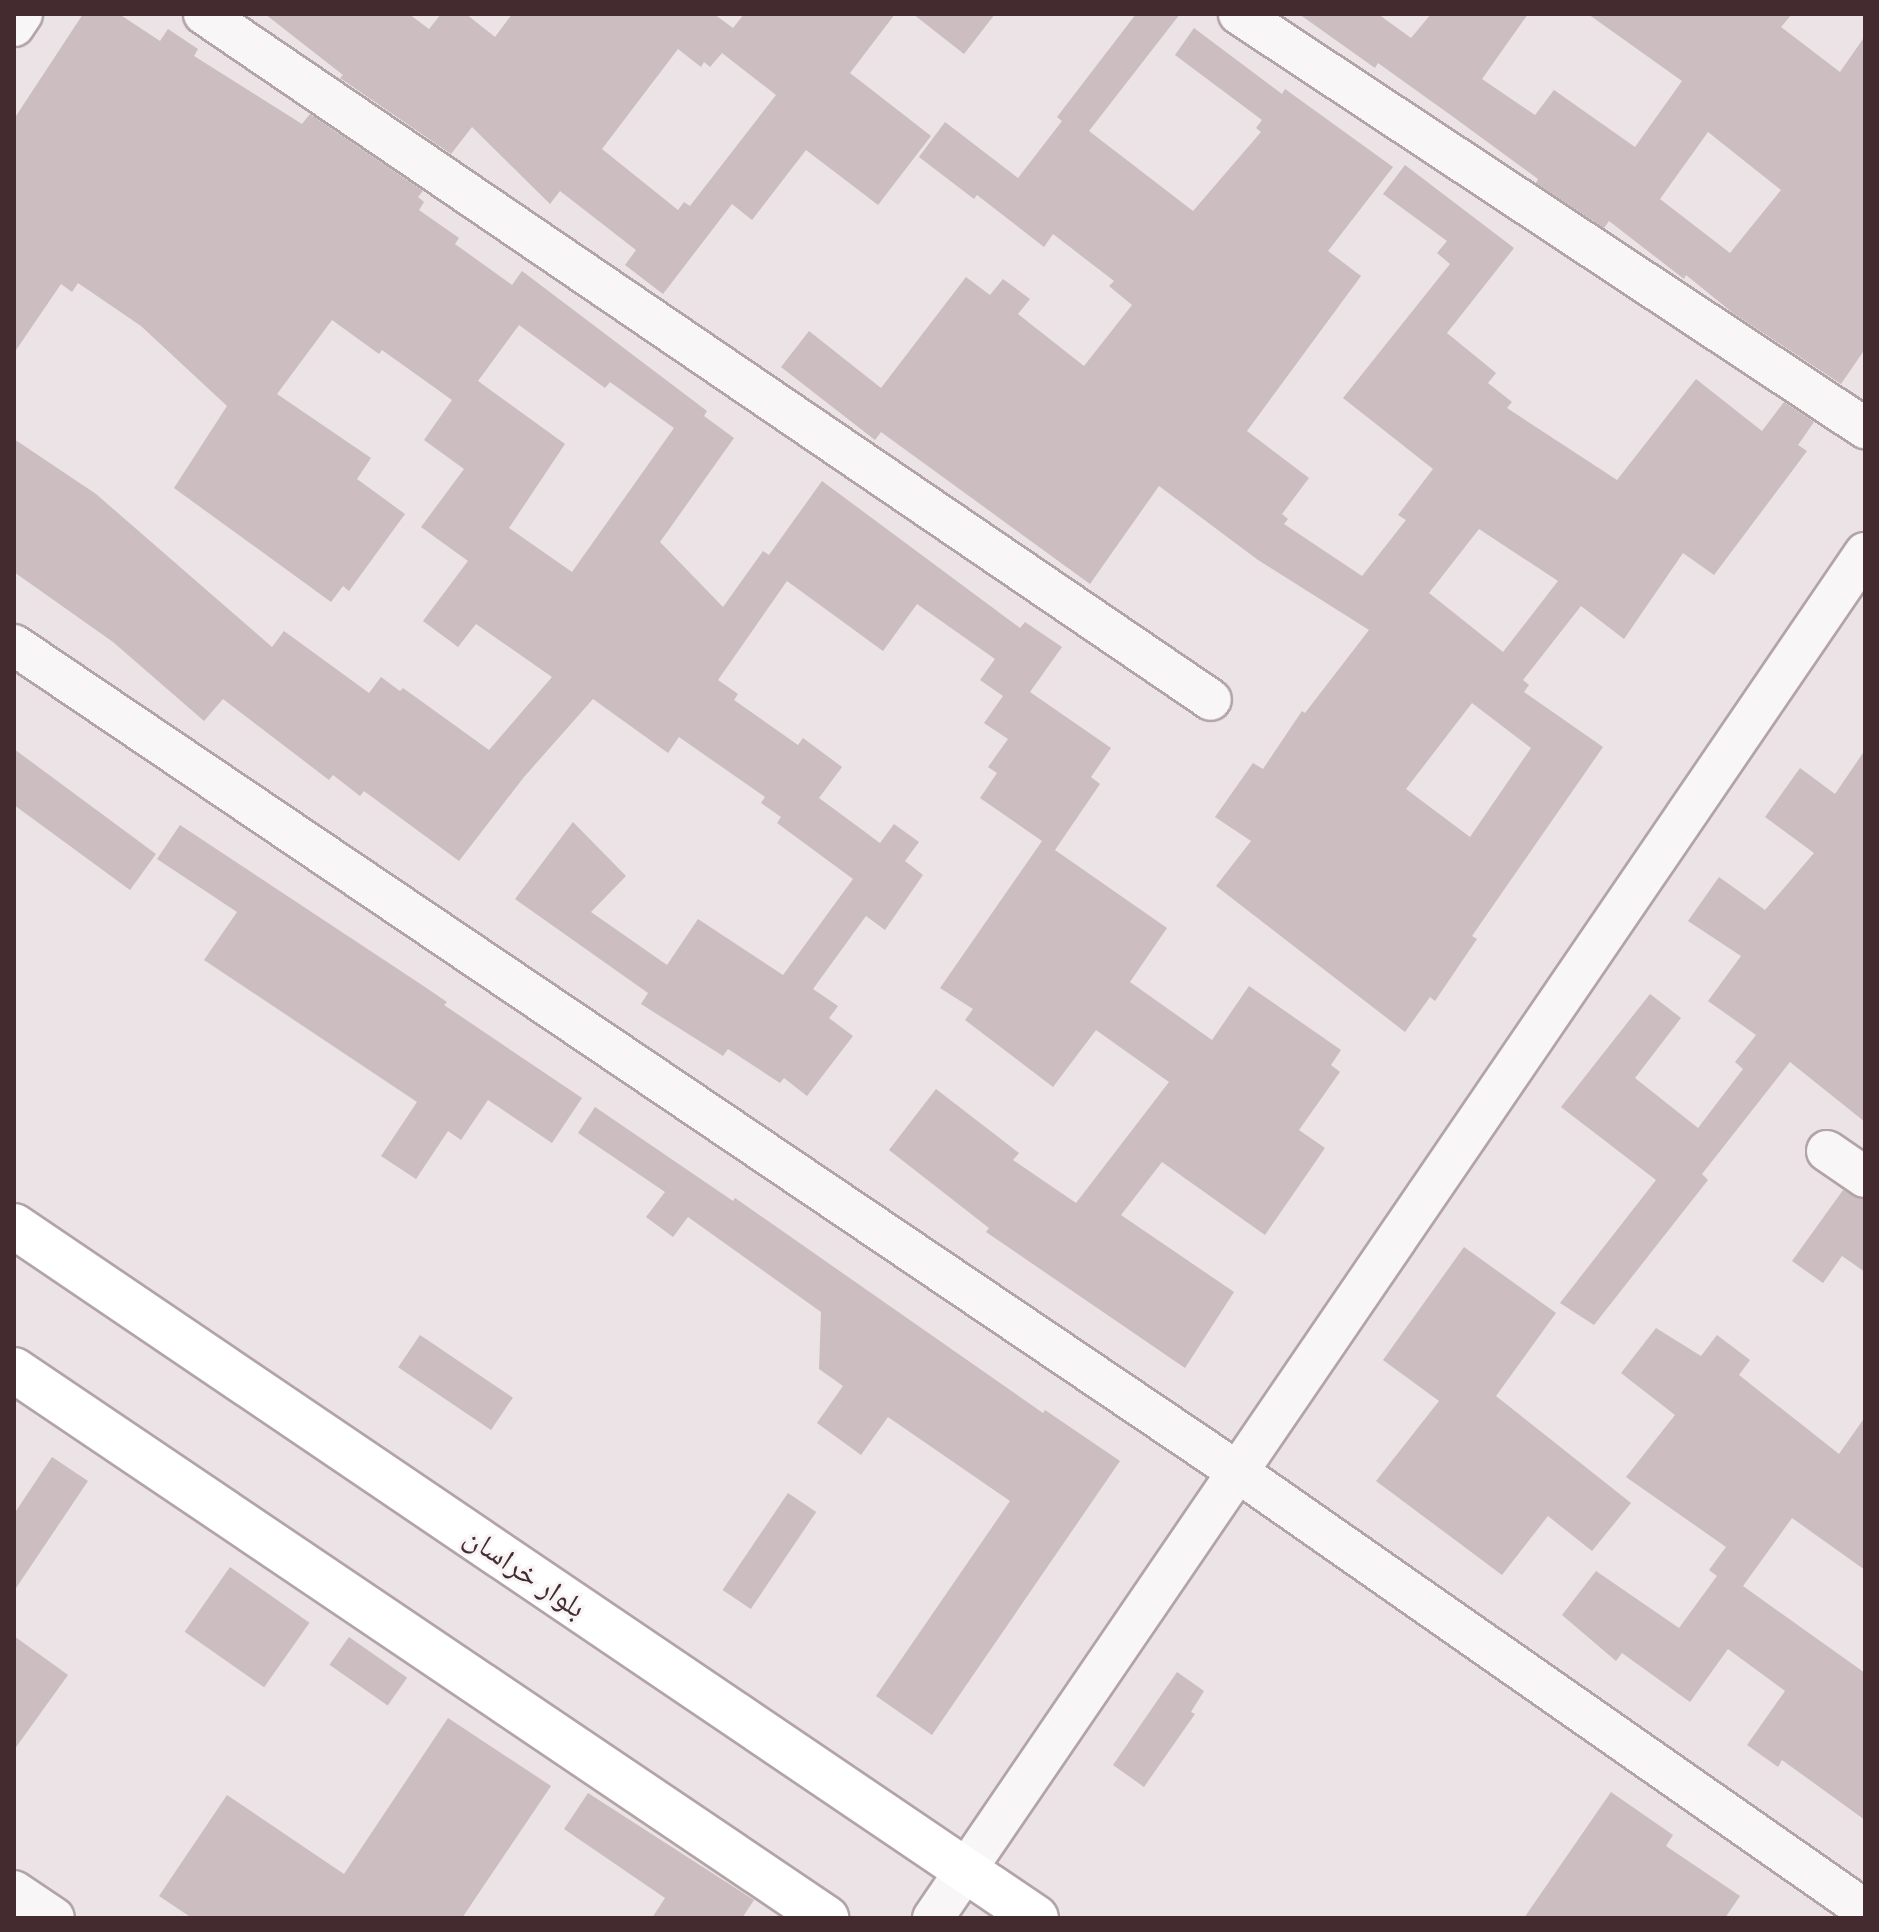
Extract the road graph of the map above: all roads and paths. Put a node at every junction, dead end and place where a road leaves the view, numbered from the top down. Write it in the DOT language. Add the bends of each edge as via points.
graph roads {
  1 [pos="22,14"];
  2 [pos="204,14"];
  3 [pos="1239,14"];
  4 [pos="14,26"];
  5 [pos="1865,428"];
  6 [pos="1865,553"];
  7 [pos="14,645"];
  8 [pos="1211,700"];
  9 [pos="1827,1151"];
  10 [pos="1865,1177"];
  11 [pos="14,1226"];
  12 [pos="14,1370"];
  13 [pos="1238,1472"];
  14 [pos="966,1870"];
  15 [pos="14,1891"];
  16 [pos="1865,1910"];
  17 [pos="54,1918"];
  18 [pos="826,1918"];
  19 [pos="933,1918"];
  20 [pos="1036,1918"];
  1 -- 4 [label="street"];
  2 -- 8 [label="street"];
  3 -- 5 [label="street"];
  6 -- 13 [label="street"];
  7 -- 13 [label="street"];
  9 -- 10 [label="street"];
  11 -- 14 [label="main road, بلوار خراسان"];
  12 -- 18 [label="main road"];
  13 -- 14 [label="street"];
  13 -- 16 [label="street"];
  14 -- 19 [label="street"];
  14 -- 20 [label="main road, بلوار خراسان"];
  15 -- 17 [label="street"];
}
